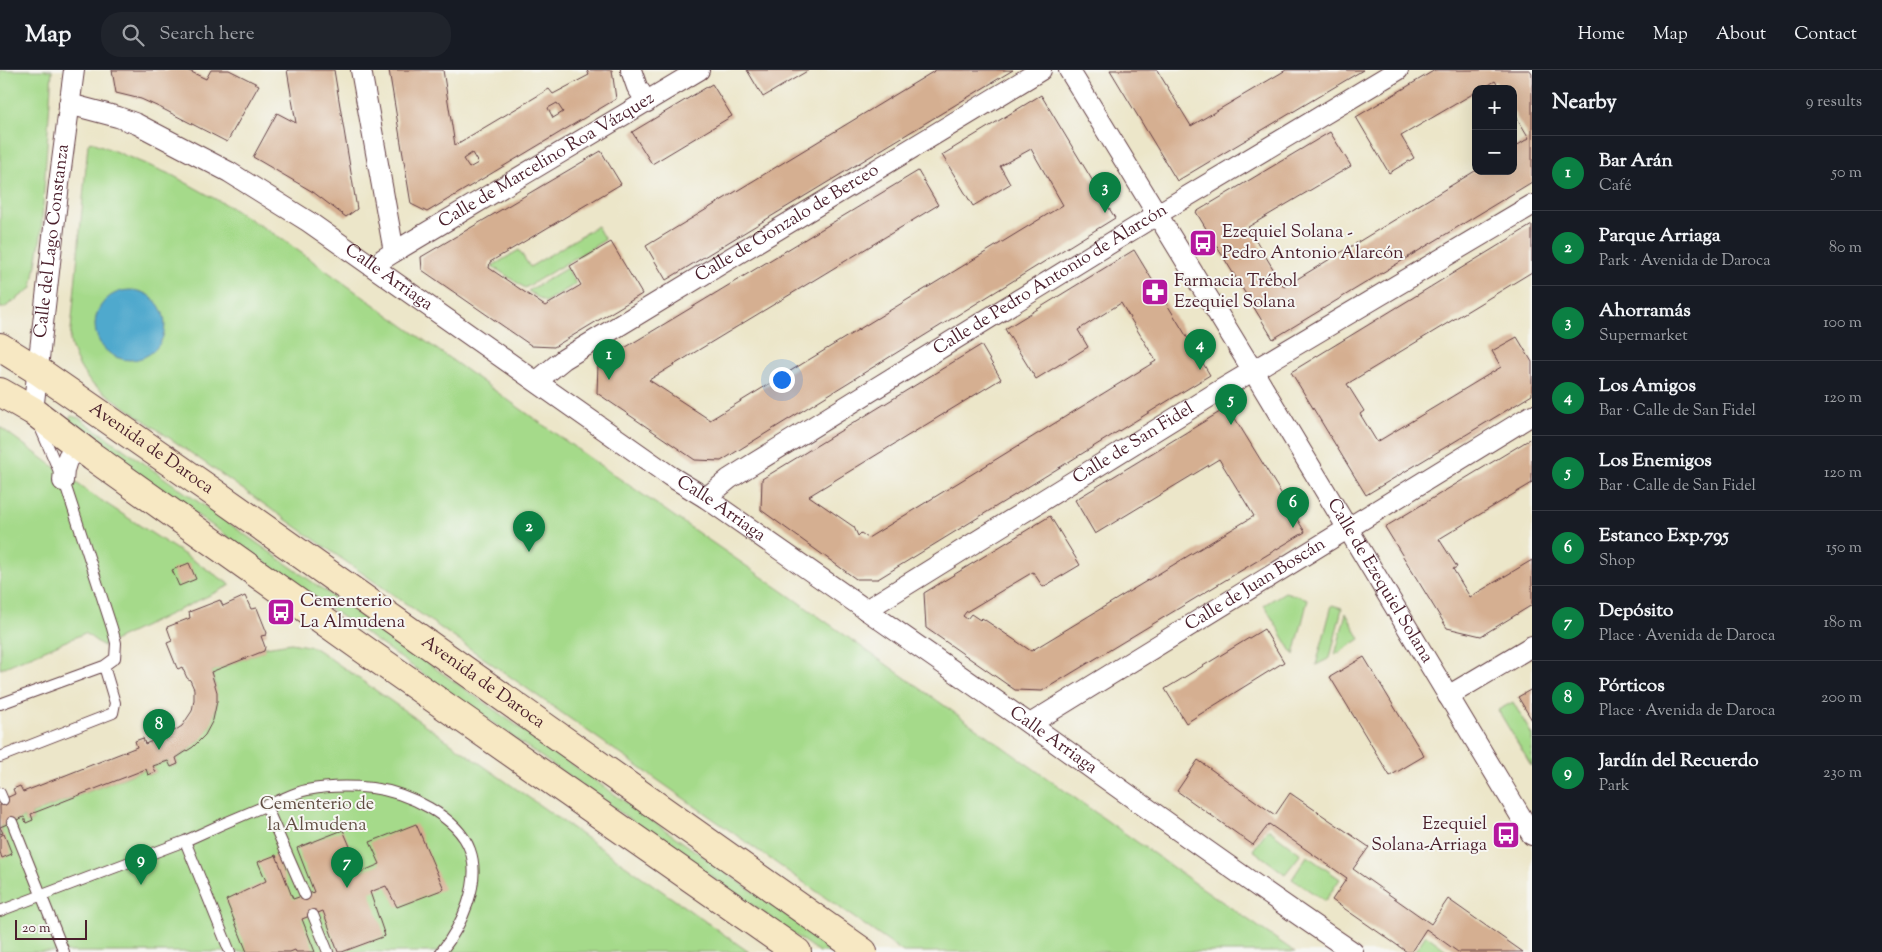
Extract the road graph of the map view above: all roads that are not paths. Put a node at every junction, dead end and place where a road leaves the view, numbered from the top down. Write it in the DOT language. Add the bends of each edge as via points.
graph roads {
  1 [pos="74,70"];
  2 [pos="362,70"];
  3 [pos="631,70"];
  4 [pos="699,70"];
  5 [pos="1041,70"];
  6 [pos="1069,70"];
  7 [pos="1398,70"];
  8 [pos="647,102"];
  9 [pos="69,104"];
  10 [pos="1532,205"];
  11 [pos="1156,215"];
  12 [pos="394,252"];
  13 [pos="370,266"];
  14 [pos="0,347"];
  15 [pos="37,370"];
  16 [pos="1253,371"];
  17 [pos="537,381"];
  18 [pos="0,392"];
  19 [pos="33,411"];
  20 [pos="1532,415"];
  21 [pos="89,453"];
  22 [pos="63,481"];
  23 [pos="706,498"];
  24 [pos="1347,528"];
  25 [pos="866,610"];
  26 [pos="1532,646"];
  27 [pos="104,666"];
  28 [pos="1448,696"];
  29 [pos="0,704"];
  30 [pos="1030,724"];
  31 [pos="0,757"];
  32 [pos="266,806"];
  33 [pos="12,822"];
  34 [pos="1532,835"];
  35 [pos="184,841"];
  36 [pos="306,895"];
  37 [pos="41,897"];
  38 [pos="0,911"];
  39 [pos="314,915"];
  40 [pos="64,952"];
  41 [pos="230,952"];
  42 [pos="328,952"];
  43 [pos="442,952"];
  44 [pos="797,952"];
  45 [pos="863,952"];
  46 [pos="1352,952"];
  1 -- 9 [label="street, Calle del Lago Constanza"];
  2 -- 12 [label="street"];
  3 -- 8 [label="street"];
  4 -- 8 [label="street, Calle de Marcelino Roa Vázquez"];
  5 -- 17 [label="street, Calle de Gonzalo de Berceo" via="564,359"];
  6 -- 11 [label="street, Calle de Ezequiel Solana"];
  7 -- 11 [label="street, Calle de Pedro Antonio de Alarcón"];
  8 -- 12 [label="street, Calle de Marcelino Roa Vázquez"];
  9 -- 13 [label="street, Calle Arriaga" via="137,124 229,172 310,222"];
  9 -- 15 [label="street, Calle del Lago Constanza"];
  10 -- 16 [label="street, Calle de San Fidel"];
  11 -- 16 [label="street, Calle de Ezequiel Solana"];
  11 -- 23 [label="street, Calle de Pedro Antonio de Alarcón" via="730,479"];
  12 -- 13 [label="street, Calle de Marcelino Roa Vázquez"];
  13 -- 17 [label="street, Calle Arriaga"];
  14 -- 15 [label="main road, Avenida de Daroca"];
  15 -- 19 [label="street, Calle del Lago Constanza"];
  15 -- 45 [label="main road, Avenida de Daroca"];
  16 -- 24 [label="street, Calle de Ezequiel Solana"];
  16 -- 25 [label="street, Calle de San Fidel"];
  17 -- 23 [label="street, Calle Arriaga"];
  18 -- 19 [label="main road"];
  19 -- 21 [label="main road"];
  19 -- 22 [label="lane"];
  20 -- 24 [label="street, Calle de Juan Boscán"];
  21 -- 22 [label="street" via="68,457"];
  21 -- 44 [label="main road"];
  22 -- 27 [label="lane" via="116,643 115,658"];
  23 -- 25 [label="street, Calle Arriaga"];
  24 -- 28 [label="street, Calle de Ezequiel Solana"];
  24 -- 30 [label="street, Calle de Juan Boscán"];
  25 -- 30 [label="street, Calle Arriaga"];
  26 -- 28 [label="street"];
  27 -- 29 [label="lane"];
  27 -- 31 [label="lane" via="115,703 113,713"];
  28 -- 34 [label="street, Calle de Ezequiel Solana"];
  30 -- 46 [label="street, Calle Arriaga"];
  32 -- 35 [label="lane"];
  32 -- 36 [label="lane"];
  32 -- 43 [label="lane" via="306,790 372,788 407,797 440,813 455,826 470,850 473,868 466,911"];
  33 -- 37 [label="lane"];
  35 -- 37 [label="lane"];
  35 -- 41 [label="lane"];
  37 -- 38 [label="lane"];
  37 -- 40 [label="lane"];
  39 -- 42 [label="lane"];
}
